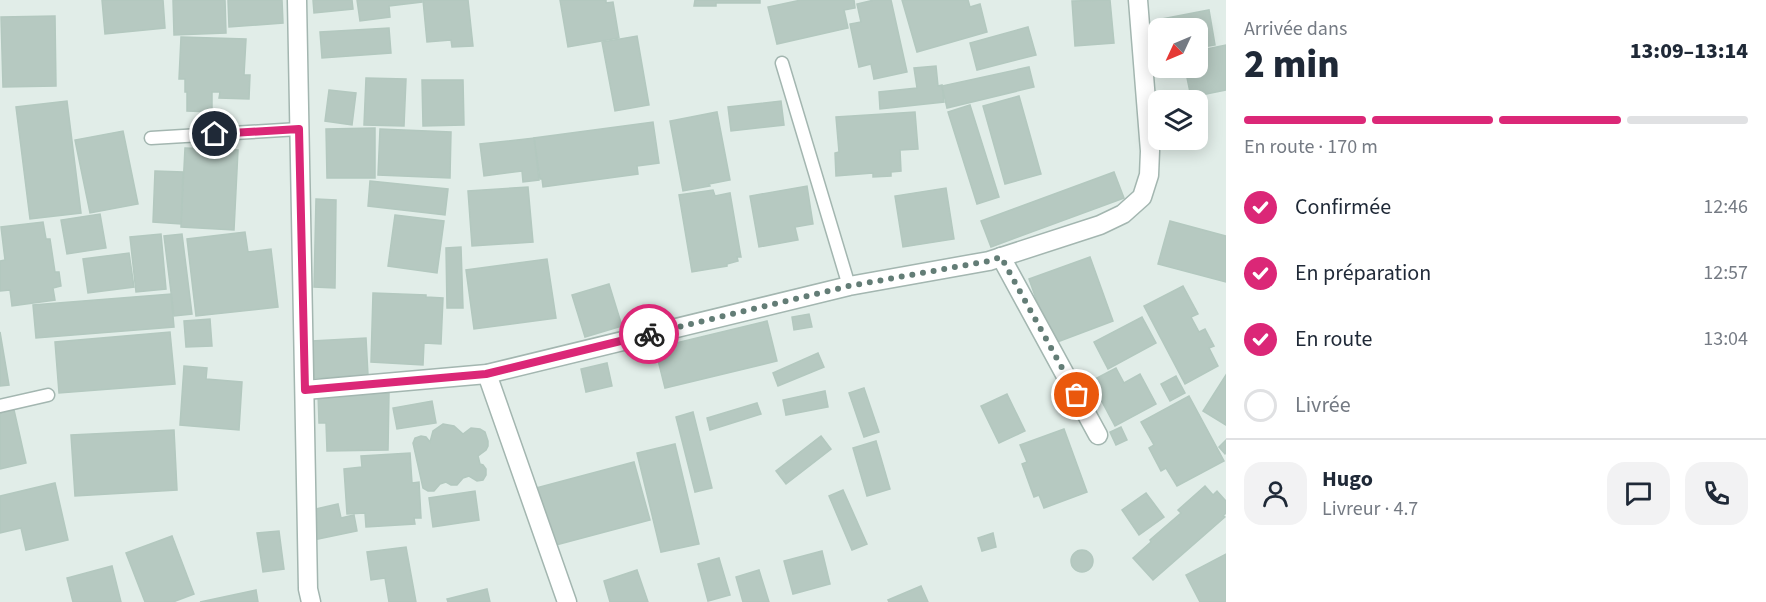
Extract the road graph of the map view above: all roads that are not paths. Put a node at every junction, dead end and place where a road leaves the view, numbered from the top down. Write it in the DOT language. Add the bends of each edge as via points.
graph roads {
  1 [pos="297,0"];
  2 [pos="1138,0"];
  3 [pos="782,63"];
  4 [pos="299,129"];
  5 [pos="151,138"];
  6 [pos="1001,257"];
  7 [pos="849,286"];
  8 [pos="486,374"];
  9 [pos="305,390"];
  10 [pos="48,395"];
  11 [pos="0,406"];
  12 [pos="1098,435"];
  13 [pos="311,602"];
  14 [pos="567,602"];
  1 -- 4 [label="street"];
  2 -- 6 [label="street" via="1150,151 1149,175 1142,197 1123,214 1100,225"];
  3 -- 7 [label="lane"];
  4 -- 5 [label="lane"];
  4 -- 9 [label="street"];
  6 -- 7 [label="street"];
  6 -- 12 [label="street"];
  7 -- 8 [label="street"];
  8 -- 9 [label="street"];
  8 -- 14 [label="street"];
  9 -- 13 [label="street"];
  10 -- 11 [label="lane"];
}
